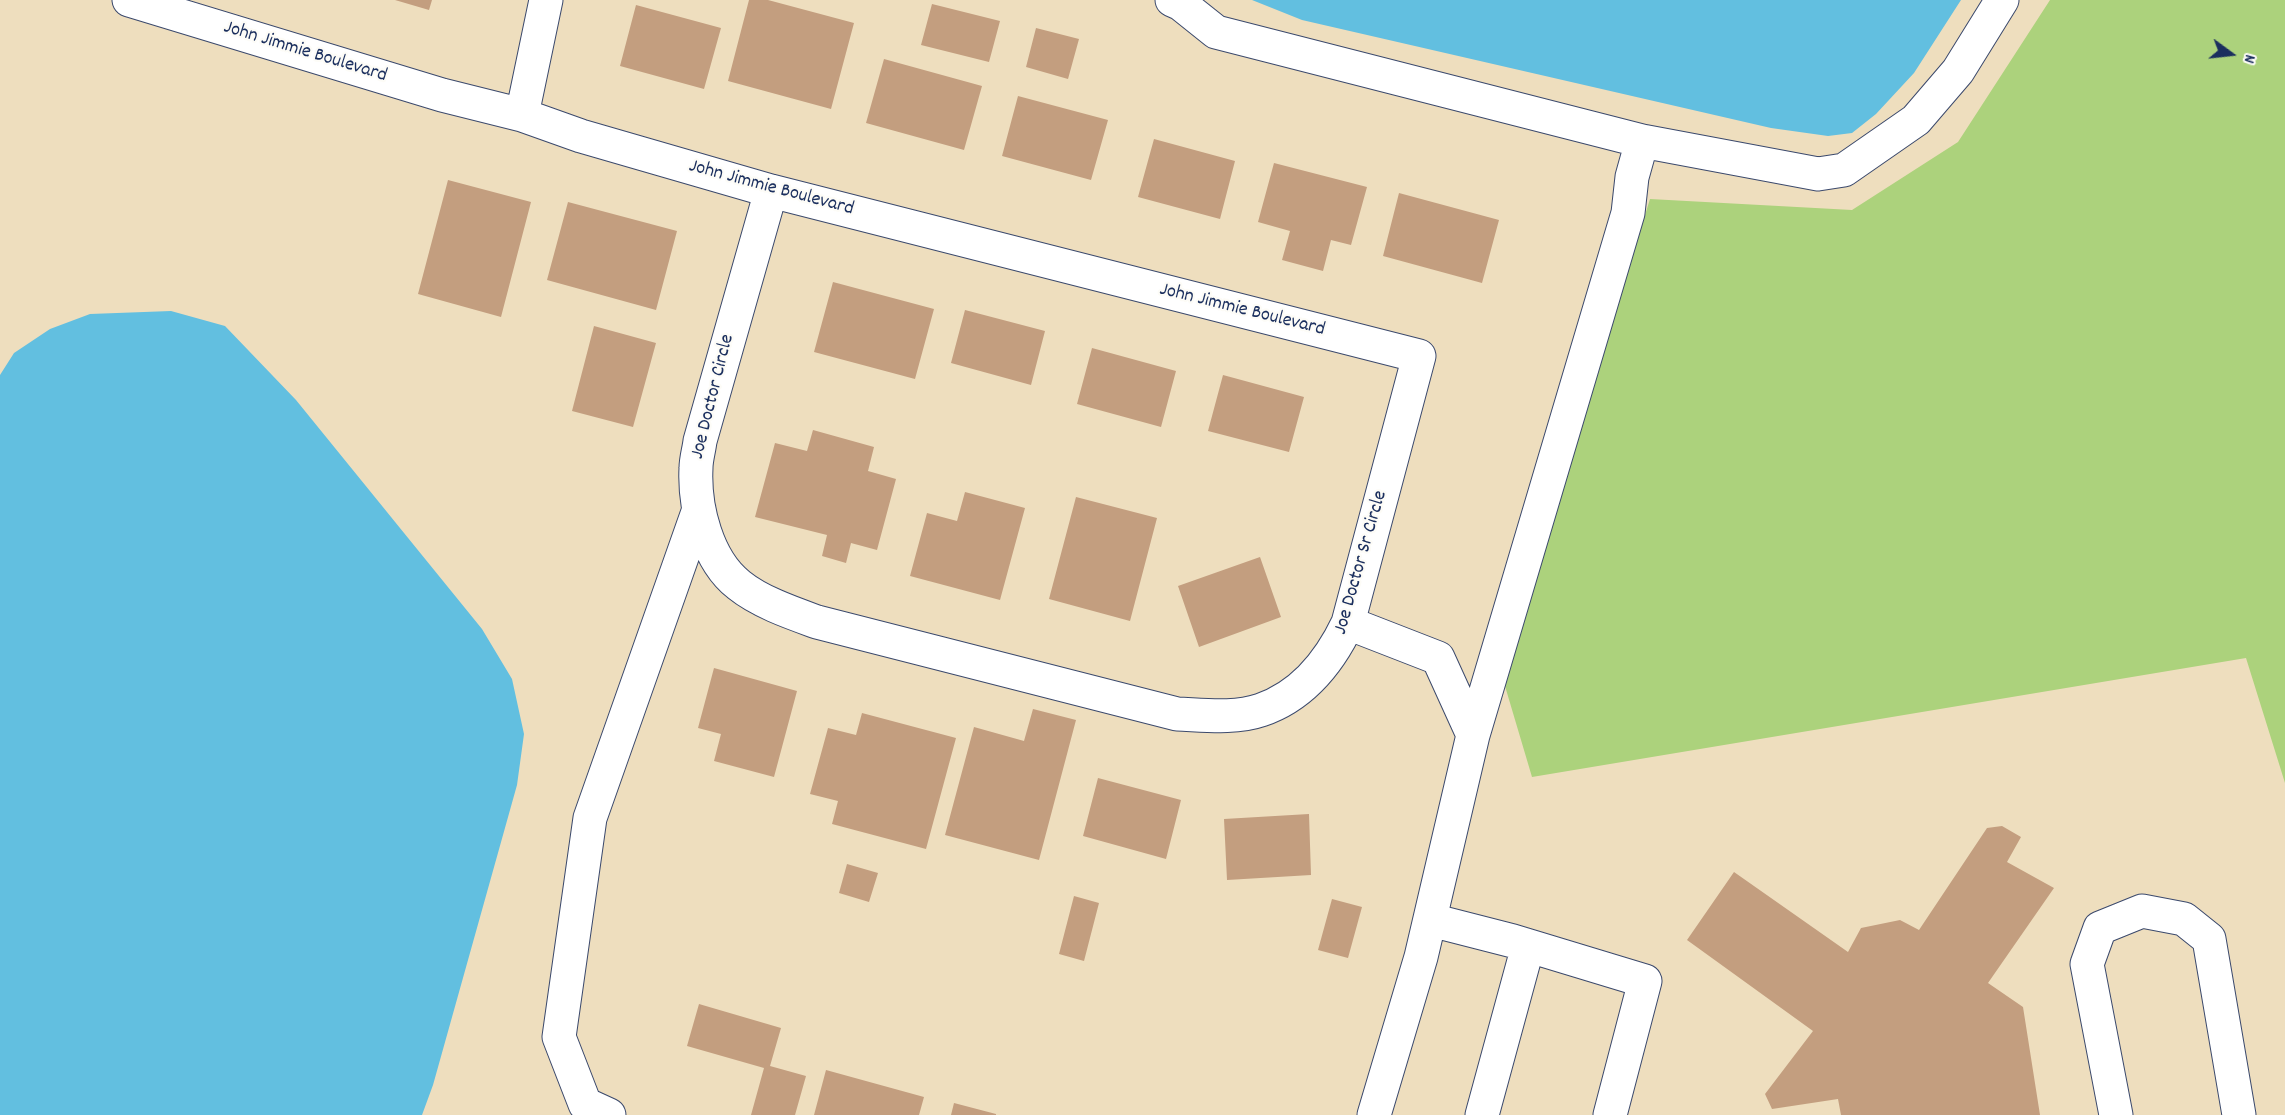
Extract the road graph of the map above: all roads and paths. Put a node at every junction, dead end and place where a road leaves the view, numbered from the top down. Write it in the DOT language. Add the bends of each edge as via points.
graph roads {
  1 [pos="129,0"];
  2 [pos="546,0"];
  3 [pos="1172,0"];
  4 [pos="2002,0"];
  5 [pos="522,115"];
  6 [pos="1642,141"];
  7 [pos="771,191"];
  8 [pos="1419,356"];
  9 [pos="699,509"];
  10 [pos="1348,623"];
  11 [pos="988,666"];
  12 [pos="1473,735"];
  13 [pos="1431,920"];
  14 [pos="1528,946"];
  15 [pos="609,1115"];
  16 [pos="1374,1115"];
  17 [pos="1482,1115"];
  18 [pos="1610,1115"];
  19 [pos="2116,1115"];
  20 [pos="2240,1115"];
  1 -- 5 [label="street, John Jimmie Boulevard"];
  2 -- 5 [label="street"];
  3 -- 6 [label="street" via="1216,32"];
  4 -- 6 [label="street" via="1958,71 1916,120 1845,170 1818,174"];
  5 -- 7 [label="street, John Jimmie Boulevard"];
  6 -- 12 [label="street" via="1628,213"];
  7 -- 8 [label="street, John Jimmie Boulevard"];
  7 -- 9 [label="street, Joe Doctor Circle" via="700,441 696,469"];
  8 -- 10 [label="street, Joe Doctor Sr Circle"];
  9 -- 11 [label="street, Joe Doctor Circle" via="719,563 738,585 786,611 817,622"];
  9 -- 15 [label="street" via="590,818 559,1037 585,1104"];
  10 -- 11 [label="street, Joe Doctor Sr Circle" via="1323,665 1295,692 1260,710 1231,715 1177,714"];
  10 -- 12 [label="street" via="1438,658"];
  12 -- 13 [label="street"];
  13 -- 14 [label="street"];
  13 -- 16 [label="street"];
  14 -- 17 [label="street"];
  14 -- 18 [label="street" via="1645,981"];
  19 -- 20 [label="street" via="2087,964 2100,928 2142,911 2184,919 2209,939"];
}
